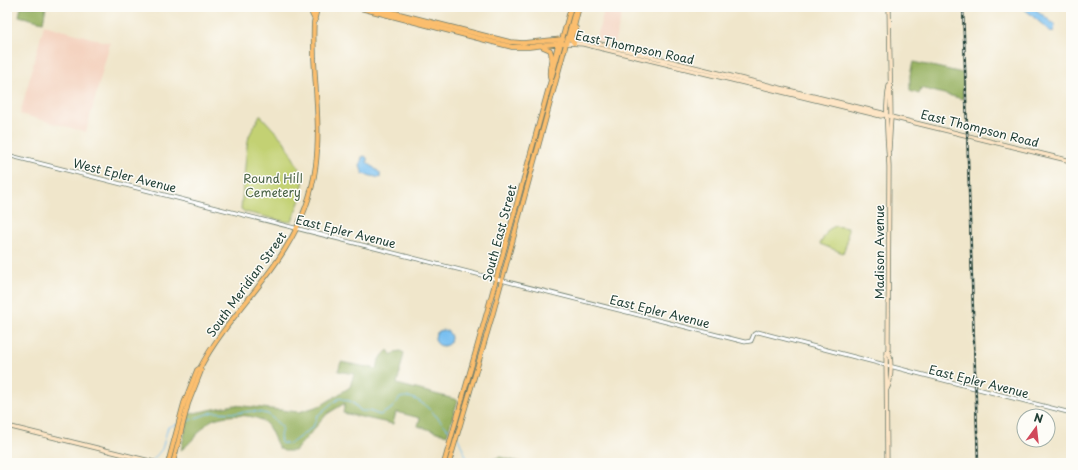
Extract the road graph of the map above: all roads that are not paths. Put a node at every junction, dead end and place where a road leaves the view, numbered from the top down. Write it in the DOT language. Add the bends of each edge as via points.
graph roads {
  1 [pos="313,7"];
  2 [pos="317,7"];
  3 [pos="356,7"];
  4 [pos="372,7"];
  5 [pos="571,7"];
  6 [pos="576,7"];
  7 [pos="580,7"];
  8 [pos="889,7"];
  9 [pos="314,20"];
  10 [pos="583,40"];
  11 [pos="569,41"];
  12 [pos="560,42"];
  13 [pos="541,46"];
  14 [pos="554,68"];
  15 [pos="696,69"];
  16 [pos="551,80"];
  17 [pos="554,89"];
  18 [pos="887,116"];
  19 [pos="7,155"];
  20 [pos="1071,161"];
  21 [pos="238,213"];
  22 [pos="298,227"];
  23 [pos="497,279"];
  24 [pos="502,280"];
  25 [pos="888,366"];
  26 [pos="1071,413"];
  27 [pos="7,426"];
  28 [pos="179,430"];
  29 [pos="156,463"];
  30 [pos="168,463"];
  31 [pos="173,463"];
  32 [pos="444,463"];
  33 [pos="449,463"];
  34 [pos="887,463"];
  1 -- 9 [label="main road, South Meridian Street"];
  2 -- 9 [label="main road, South Meridian Street"];
  3 -- 13 [label="main road, East Thompson Road" via="508,46"];
  4 -- 12 [label="main road, East Thompson Road" via="510,42"];
  5 -- 12 [label="main road, South East Street"];
  6 -- 11 [label="main road, South East Street"];
  7 -- 10 [label="main road" via="575,32"];
  7 -- 11 [label="main road"];
  8 -- 18 [label="main road, Madison Avenue"];
  9 -- 22 [label="main road, South Meridian Street" via="318,150 311,190"];
  10 -- 11 [label="main road, East Thompson Road"];
  10 -- 15 [label="main road, East Thompson Road"];
  11 -- 12 [label="main road, East Thompson Road"];
  11 -- 15 [label="main road, East Thompson Road"];
  11 -- 17 [label="main road, South East Street"];
  12 -- 13 [label="main road, East Thompson Road"];
  12 -- 14 [label="main road, South East Street"];
  13 -- 16 [label="main road" via="551,52 548,72"];
  14 -- 16 [label="main road, South East Street"];
  14 -- 17 [label="main road"];
  15 -- 18 [label="main road, East Thompson Road" via="858,106"];
  16 -- 23 [label="main road, South East Street"];
  17 -- 24 [label="main road, South East Street"];
  18 -- 20 [label="main road, East Thompson Road"];
  18 -- 25 [label="main road, Madison Avenue"];
  19 -- 21 [label="street, West Epler Avenue"];
  21 -- 22 [label="street, East Epler Avenue"];
  22 -- 23 [label="street, East Epler Avenue"];
  22 -- 28 [label="main road, South Meridian Street" via="280,257 197,370 189,388"];
  23 -- 24 [label="street, East Epler Avenue"];
  23 -- 32 [label="main road, South East Street"];
  24 -- 25 [label="street, East Epler Avenue" via="745,342 751,341 758,332"];
  24 -- 33 [label="main road, South East Street"];
  25 -- 26 [label="street, East Epler Avenue"];
  25 -- 34 [label="main road, Madison Avenue"];
  27 -- 29 [label="main road"];
  28 -- 30 [label="main road, South Meridian Street"];
  28 -- 31 [label="main road, South Meridian Street"];
}
